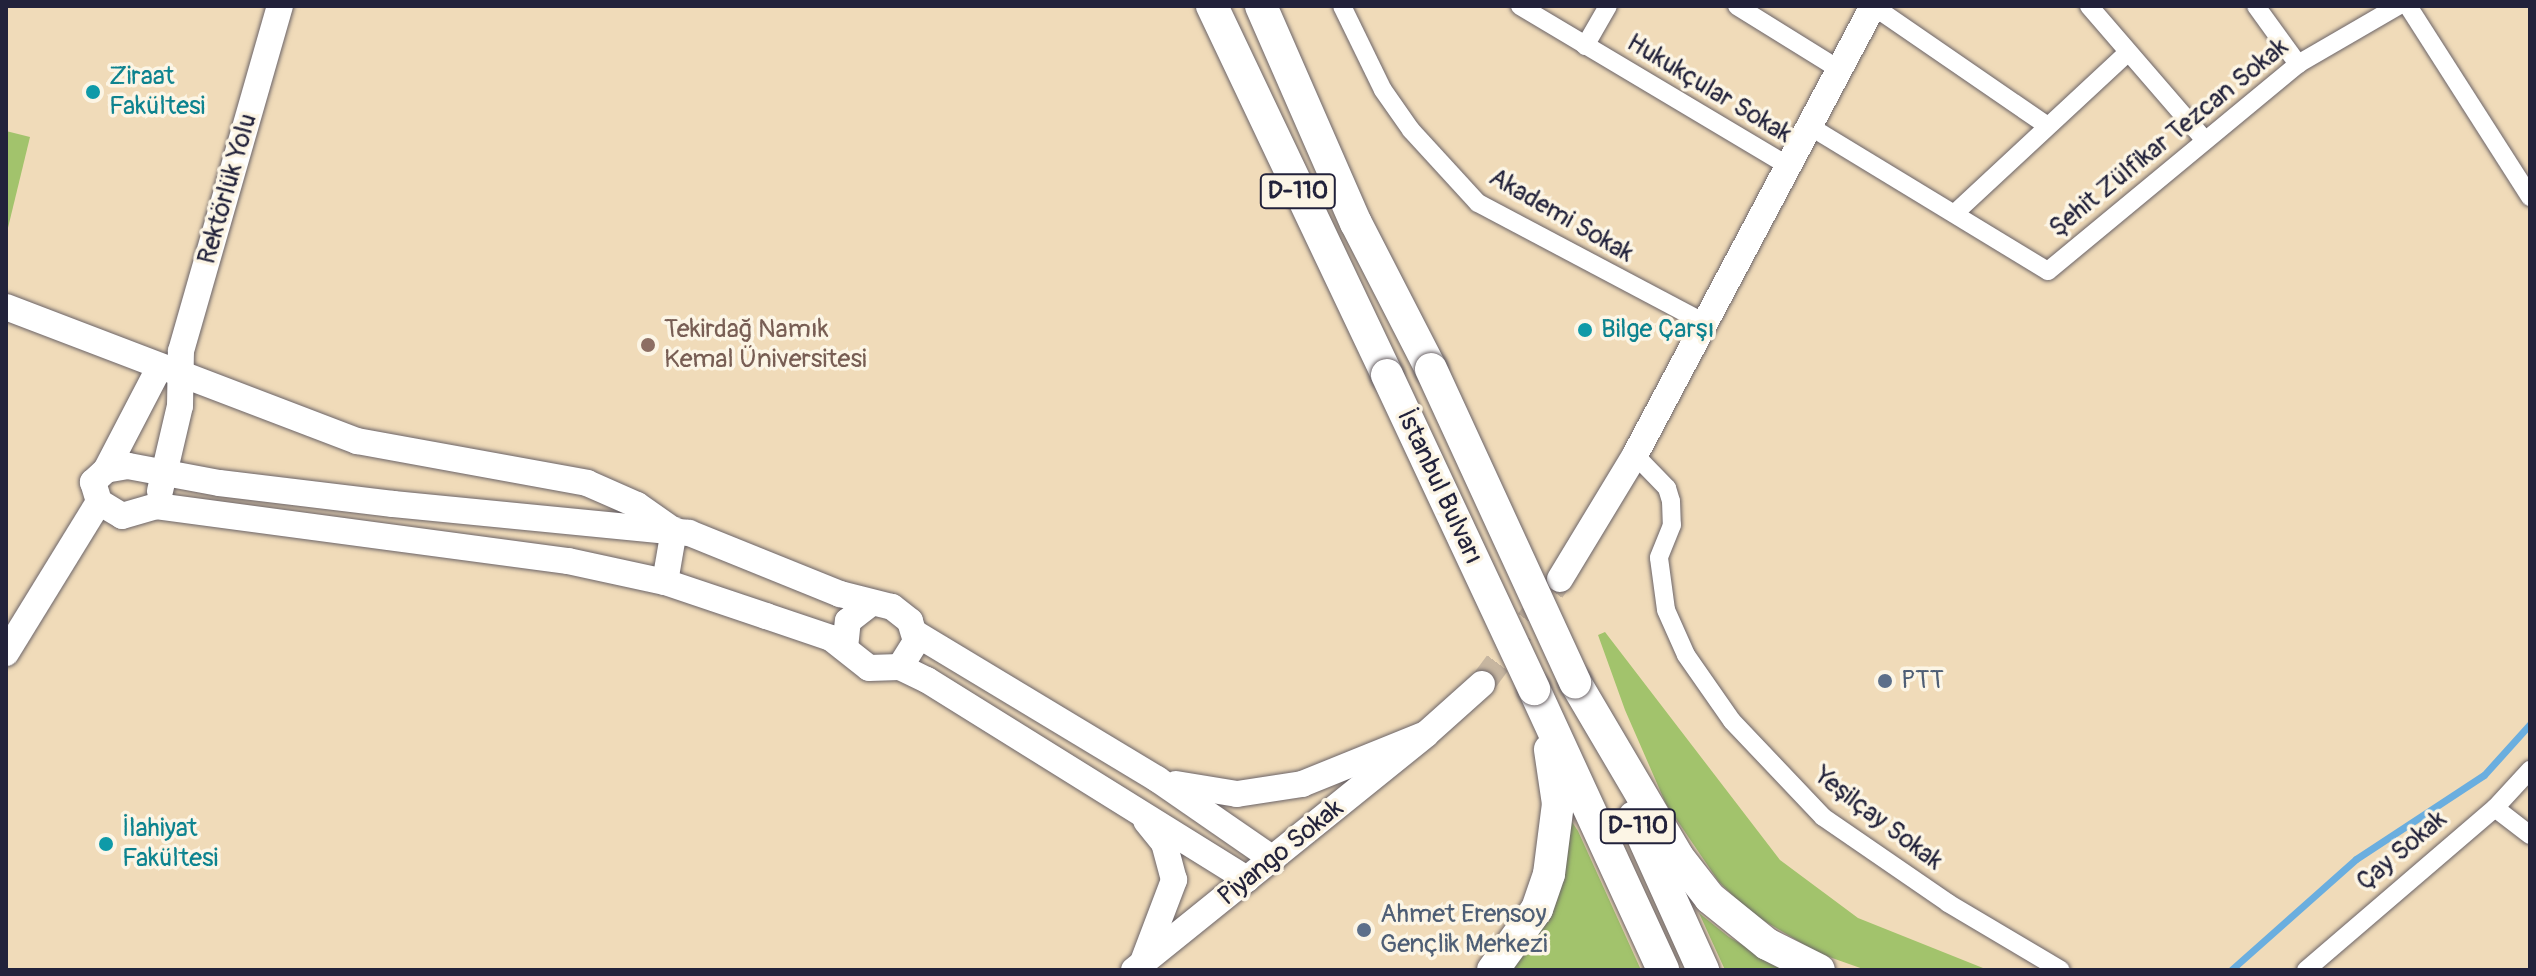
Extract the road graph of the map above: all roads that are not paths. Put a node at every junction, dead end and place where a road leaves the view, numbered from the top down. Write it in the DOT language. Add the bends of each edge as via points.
graph roads {
  1 [pos="280,6"];
  2 [pos="1212,6"];
  3 [pos="1261,6"];
  4 [pos="1342,6"];
  5 [pos="1520,6"];
  6 [pos="1608,6"];
  7 [pos="1737,6"];
  8 [pos="1873,6"];
  9 [pos="2089,6"];
  10 [pos="2256,6"];
  11 [pos="2398,6"];
  12 [pos="2408,6"];
  13 [pos="1585,46"];
  14 [pos="2128,52"];
  15 [pos="2298,64"];
  16 [pos="1842,71"];
  17 [pos="2046,125"];
  18 [pos="1811,127"];
  19 [pos="2203,138"];
  20 [pos="1790,167"];
  21 [pos="2530,197"];
  22 [pos="1955,213"];
  23 [pos="6,307"];
  24 [pos="1703,322"];
  25 [pos="169,371"];
  26 [pos="1635,455"];
  27 [pos="106,470"];
  28 [pos="165,474"];
  29 [pos="99,502"];
  30 [pos="156,506"];
  31 [pos="674,530"];
  32 [pos="1560,579"];
  33 [pos="665,582"];
  34 [pos="871,603"];
  35 [pos="915,633"];
  36 [pos="845,648"];
  37 [pos="6,653"];
  38 [pos="900,667"];
  39 [pos="1575,682"];
  40 [pos="1482,684"];
  41 [pos="1534,689"];
  42 [pos="1426,734"];
  43 [pos="2530,770"];
  44 [pos="1157,779"];
  45 [pos="1122,800"];
  46 [pos="2495,808"];
  47 [pos="2530,835"];
  48 [pos="1273,859"];
  49 [pos="1247,879"];
  50 [pos="1138,967"];
  51 [pos="1493,970"];
  52 [pos="1663,970"];
  53 [pos="1703,970"];
  54 [pos="1819,970"];
  55 [pos="2061,970"];
  56 [pos="2306,970"];
  1 -- 25 [label="street, Rektörlük Yolu" via="181,351"];
  2 -- 41 [label="highway, İstanbul Bulvarı / D-110, bridge"];
  3 -- 39 [label="highway, İstanbul Bulvarı / D-110, bridge" via="1356,223 1431,369"];
  4 -- 24 [label="street, Akademi Sokak" via="1383,90 1411,130 1478,203"];
  5 -- 13 [label="street, Hukukçular Sokak"];
  6 -- 13 [label="street"];
  7 -- 16 [label="street"];
  8 -- 16 [label="street"];
  8 -- 17 [label="street"];
  9 -- 14 [label="street"];
  10 -- 15 [label="street"];
  11 -- 15 [label="street, Şehit Zülfikar Tezcan Sokak"];
  12 -- 21 [label="street"];
  13 -- 20 [label="street, Hukukçular Sokak"];
  14 -- 17 [label="street"];
  14 -- 19 [label="street"];
  15 -- 19 [label="street, Şehit Zülfikar Tezcan Sokak"];
  16 -- 18 [label="street"];
  17 -- 22 [label="street"];
  18 -- 20 [label="street"];
  18 -- 22 [label="street, Şehit Zülfikar Tezcan Sokak"];
  19 -- 22 [label="street, Şehit Zülfikar Tezcan Sokak" via="2048,271"];
  20 -- 24 [label="street"];
  23 -- 25 [label="street"];
  24 -- 26 [label="street"];
  25 -- 27 [label="street"];
  25 -- 28 [label="street" via="180,406"];
  25 -- 31 [label="street" via="357,441 587,483 637,505"];
  26 -- 32 [label="street"];
  26 -- 55 [label="street, Yeşilçay Sokak" via="1667,488 1671,501 1672,525 1659,558 1666,610 1686,655 1732,721 1823,817 1948,903"];
  27 -- 28 [label="street" via="128,466"];
  27 -- 29 [label="street" via="93,482"];
  28 -- 30 [label="street"];
  28 -- 31 [label="street" via="393,504"];
  29 -- 30 [label="street" via="122,516"];
  29 -- 37 [label="street"];
  30 -- 33 [label="street" via="510,552"];
  31 -- 33 [label="street"];
  31 -- 34 [label="street"];
  33 -- 36 [label="street" via="831,638"];
  34 -- 35 [label="street" via="892,607"];
  34 -- 36 [label="street" via="848,621"];
  35 -- 38 [label="street" via="912,652"];
  35 -- 44 [label="street"];
  36 -- 38 [label="street" via="869,668"];
  38 -- 45 [label="street"];
  39 -- 53 [label="highway, İstanbul Bulvarı / D-110"];
  39 -- 54 [label="highway" via="1678,857 1710,898 1767,944"];
  40 -- 42 [label="street, Piyango Sokak"];
  41 -- 51 [label="highway" via="1554,773 1555,839 1537,909"];
  41 -- 52 [label="highway, İstanbul Bulvarı / D-110"];
  42 -- 44 [label="street" via="1302,784 1265,791 1204,792"];
  42 -- 48 [label="street, Piyango Sokak"];
  43 -- 46 [label="street, Çay Sokak"];
  44 -- 48 [label="street"];
  45 -- 49 [label="street"];
  45 -- 50 [label="street" via="1154,828 1172,862 1168,906"];
  46 -- 47 [label="street"];
  46 -- 56 [label="street, Çay Sokak"];
  48 -- 49 [label="street, Piyango Sokak"];
  49 -- 50 [label="street, Piyango Sokak"];
}
